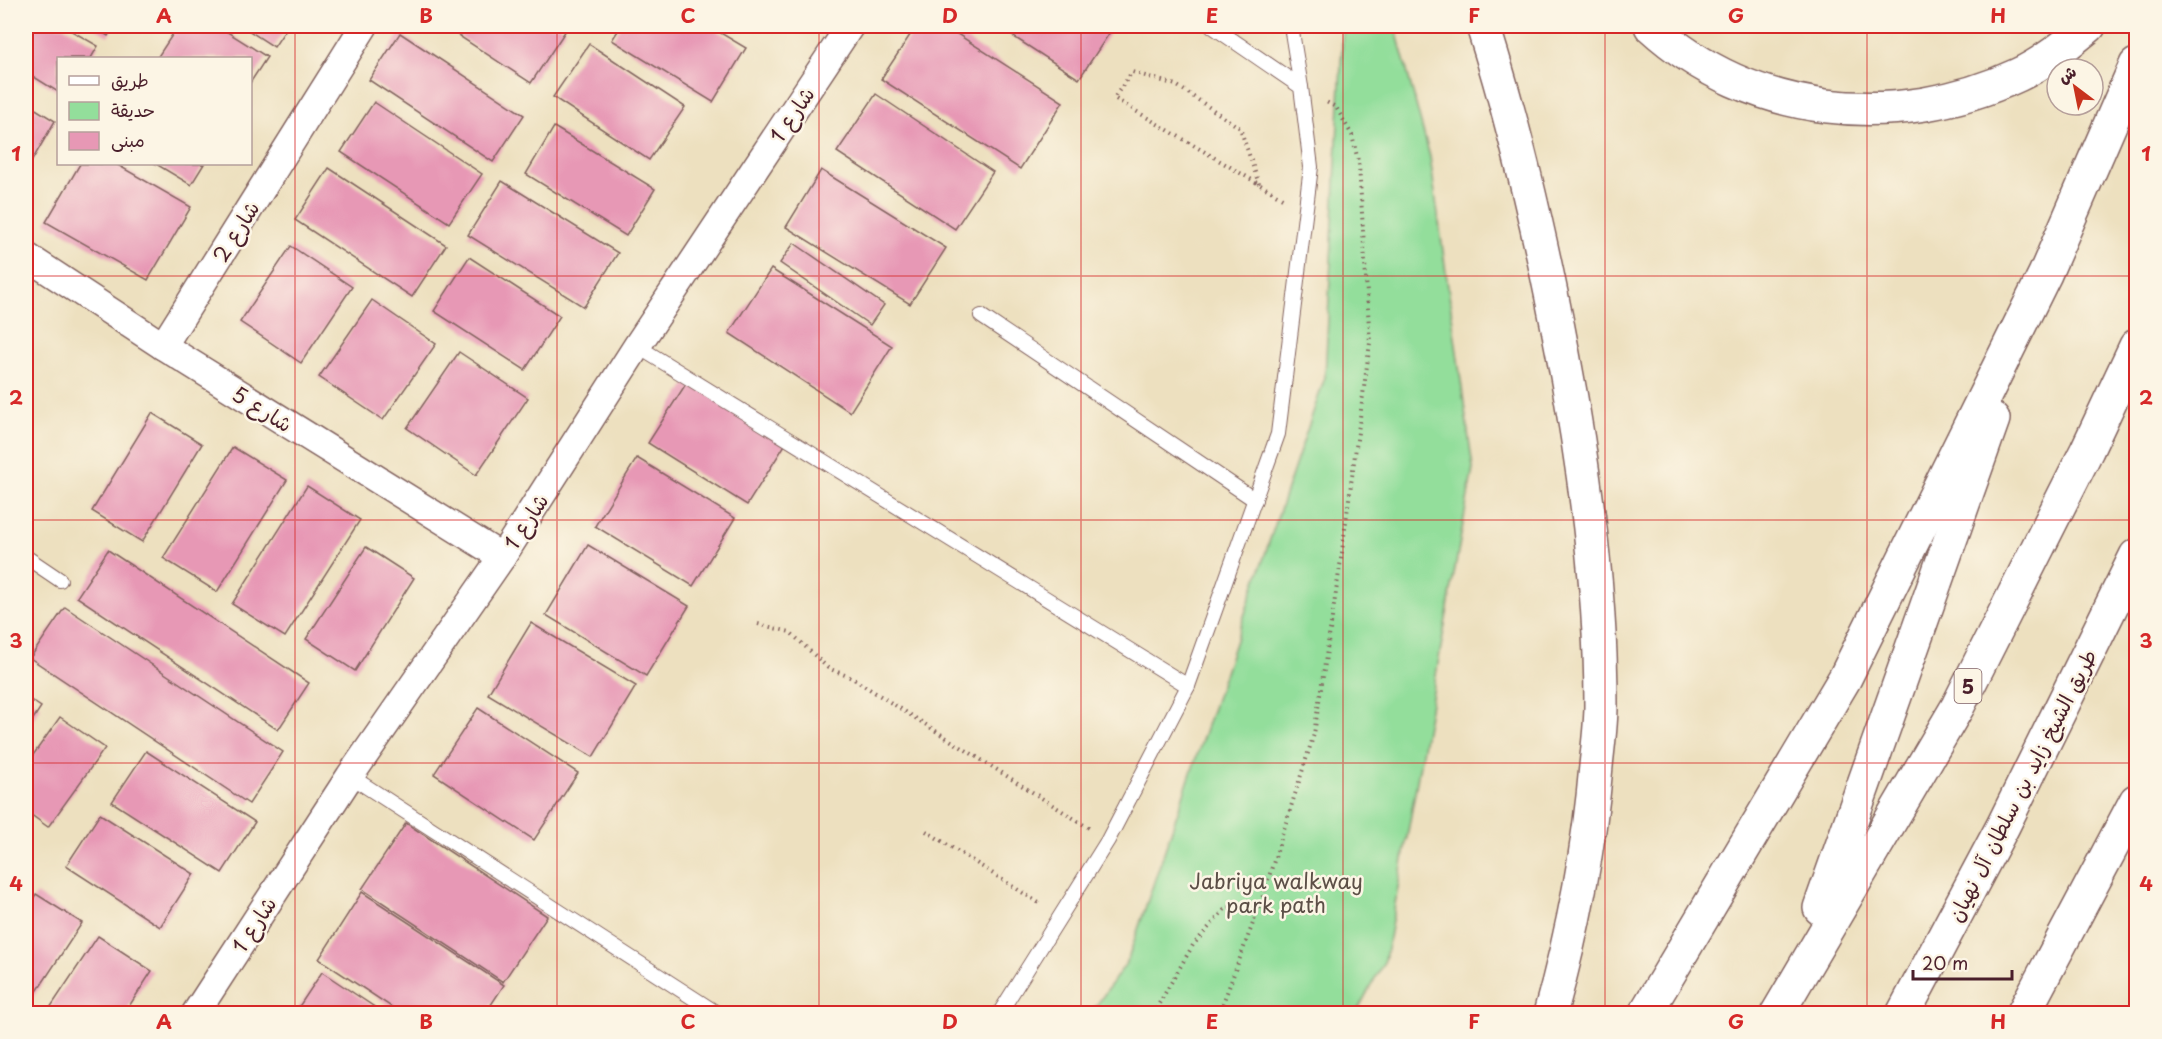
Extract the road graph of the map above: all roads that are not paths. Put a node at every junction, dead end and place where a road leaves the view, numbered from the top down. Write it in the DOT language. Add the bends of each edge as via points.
graph roads {
  1 [pos="364,26"];
  2 [pos="850,26"];
  3 [pos="1212,26"];
  4 [pos="1291,26"];
  5 [pos="1483,26"];
  6 [pos="1651,26"];
  7 [pos="2089,26"];
  8 [pos="2136,65"];
  9 [pos="1301,87"];
  10 [pos="26,256"];
  11 [pos="2045,274"];
  12 [pos="981,316"];
  13 [pos="162,346"];
  14 [pos="637,346"];
  15 [pos="2136,346"];
  16 [pos="1255,500"];
  17 [pos="2136,556"];
  18 [pos="26,557"];
  19 [pos="502,557"];
  20 [pos="60,580"];
  21 [pos="1188,686"];
  22 [pos="351,776"];
  23 [pos="2136,801"];
  24 [pos="1785,1000"];
  25 [pos="195,1014"];
  26 [pos="718,1014"];
  27 [pos="999,1014"];
  28 [pos="1550,1014"];
  29 [pos="1645,1014"];
  30 [pos="1903,1014"];
  31 [pos="2023,1014"];
  1 -- 13 [label="street, شارع 2"];
  2 -- 14 [label="street, شارع 1"];
  3 -- 9 [label="lane"];
  4 -- 9 [label="lane"];
  5 -- 28 [label="highway" via="1504,94 1552,294 1586,481 1596,606 1601,706 1593,794 1571,937"];
  6 -- 7 [label="highway" via="1700,63 1751,88 1804,104 1864,110 1928,104 1987,88 2046,59"];
  8 -- 11 [label="highway"];
  9 -- 16 [label="lane" via="1311,167 1278,434"];
  10 -- 13 [label="street, شارع 5"];
  11 -- 24 [label="highway"];
  11 -- 29 [label="highway" via="1845,678"];
  12 -- 16 [label="lane"];
  13 -- 19 [label="street, شارع 5"];
  14 -- 19 [label="street, شارع 1"];
  14 -- 21 [label="lane"];
  15 -- 24 [label="highway, 5" via="1958,705"];
  16 -- 21 [label="lane"];
  17 -- 30 [label="highway, طريق الشيخ زايد بن سلطان آل نهيان" via="2003,826"];
  18 -- 20 [label="lane"];
  19 -- 22 [label="street, شارع 1"];
  21 -- 27 [label="lane" via="1108,840"];
  22 -- 25 [label="street, شارع 1"];
  22 -- 26 [label="lane"];
  23 -- 31 [label="highway"];
}
